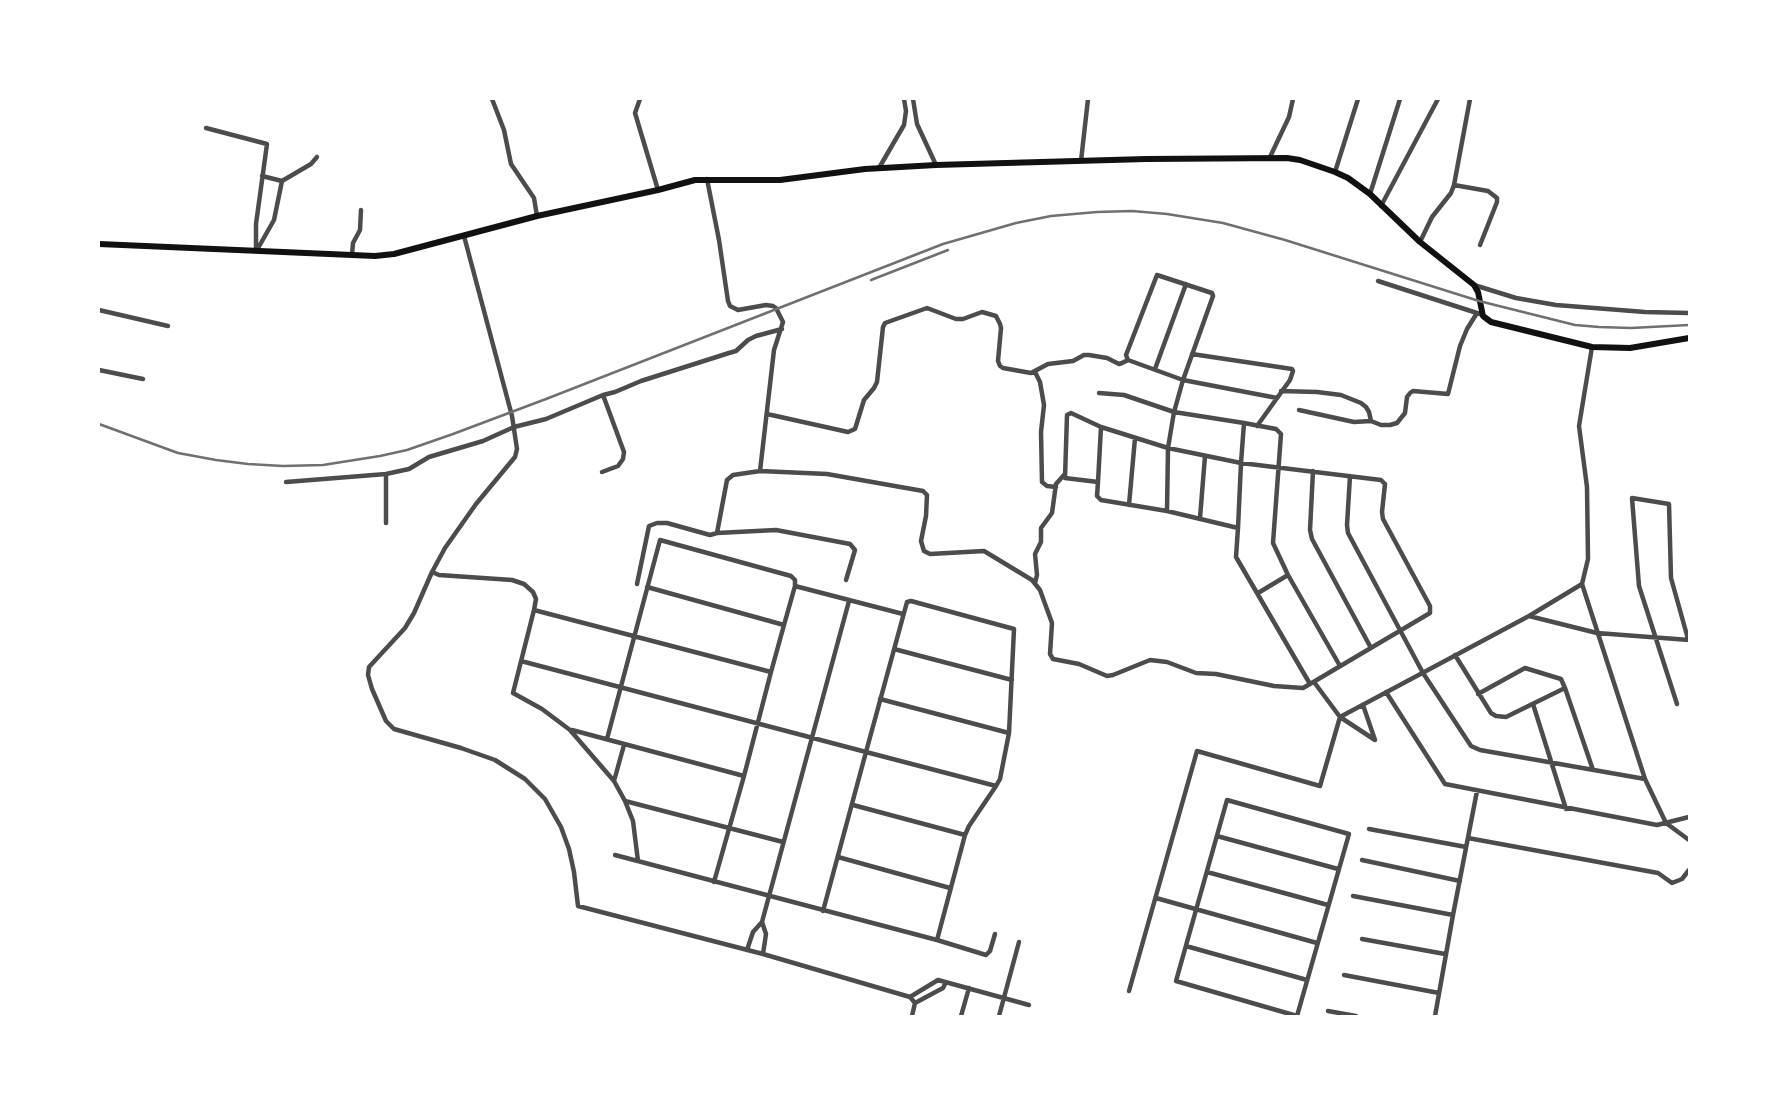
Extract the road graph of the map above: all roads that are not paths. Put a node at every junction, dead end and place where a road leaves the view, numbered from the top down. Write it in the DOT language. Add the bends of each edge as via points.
graph roads {
  1 [pos="492,99"];
  2 [pos="640,99"];
  3 [pos="904,99"];
  4 [pos="913,99"];
  5 [pos="1088,99"];
  6 [pos="1293,99"];
  7 [pos="1358,99"];
  8 [pos="1400,99"];
  9 [pos="1438,99"];
  10 [pos="1470,99"];
  11 [pos="917,124"];
  12 [pos="904,125"];
  13 [pos="206,128"];
  14 [pos="318,157"];
  15 [pos="1270,157"];
  16 [pos="1081,161"];
  17 [pos="936,165"];
  18 [pos="879,168"];
  19 [pos="1335,172"];
  20 [pos="262,176"];
  21 [pos="707,179"];
  22 [pos="282,181"];
  23 [pos="1454,185"];
  24 [pos="658,190"];
  25 [pos="1370,194"];
  26 [pos="1381,206"];
  27 [pos="361,210"];
  28 [pos="538,216"];
  29 [pos="464,236"];
  30 [pos="1420,242"];
  31 [pos="99,244"];
  32 [pos="1480,245"];
  33 [pos="256,251"];
  34 [pos="352,255"];
  35 [pos="1378,281"];
  36 [pos="1186,284"];
  37 [pos="1474,285"];
  38 [pos="99,310"];
  39 [pos="1689,313"];
  40 [pos="1480,315"];
  41 [pos="168,326"];
  42 [pos="782,329"];
  43 [pos="1689,338"];
  44 [pos="1592,347"];
  45 [pos="1192,354"];
  46 [pos="1128,360"];
  47 [pos="99,370"];
  48 [pos="1155,370"];
  49 [pos="1035,372"];
  50 [pos="143,379"];
  51 [pos="1183,380"];
  52 [pos="1281,391"];
  53 [pos="1099,394"];
  54 [pos="603,395"];
  55 [pos="1277,398"];
  56 [pos="1299,410"];
  57 [pos="1174,412"];
  58 [pos="767,414"];
  59 [pos="1371,421"];
  60 [pos="1244,423"];
  61 [pos="1257,426"];
  62 [pos="514,427"];
  63 [pos="1101,427"];
  64 [pos="1135,438"];
  65 [pos="1168,448"];
  66 [pos="1205,456"];
  67 [pos="1241,463"];
  68 [pos="1278,467"];
  69 [pos="760,471"];
  70 [pos="1313,471"];
  71 [pos="602,472"];
  72 [pos="386,474"];
  73 [pos="1064,475"];
  74 [pos="1350,476"];
  75 [pos="286,482"];
  76 [pos="1098,482"];
  77 [pos="1056,487"];
  78 [pos="1129,505"];
  79 [pos="1167,511"];
  80 [pos="1200,518"];
  81 [pos="386,523"];
  82 [pos="1238,528"];
  83 [pos="717,533"];
  84 [pos="432,572"];
  85 [pos="1288,575"];
  86 [pos="846,580"];
  87 [pos="1035,583"];
  88 [pos="637,584"];
  89 [pos="1582,584"];
  90 [pos="796,586"];
  91 [pos="647,588"];
  92 [pos="1258,593"];
  93 [pos="849,601"];
  94 [pos="534,610"];
  95 [pos="903,614"];
  96 [pos="1529,616"];
  97 [pos="784,625"];
  98 [pos="1400,630"];
  99 [pos="1597,633"];
  100 [pos="634,636"];
  101 [pos="1656,636"];
  102 [pos="1689,640"];
  103 [pos="1371,648"];
  104 [pos="894,649"];
  105 [pos="1454,655"];
  106 [pos="521,661"];
  107 [pos="1340,666"];
  108 [pos="771,672"];
  109 [pos="1423,673"];
  110 [pos="1012,680"];
  111 [pos="1312,683"];
  112 [pos="620,688"];
  113 [pos="1565,688"];
  114 [pos="1386,692"];
  115 [pos="1478,694"];
  116 [pos="880,699"];
  117 [pos="1363,704"];
  118 [pos="1533,704"];
  119 [pos="1678,704"];
  120 [pos="1340,717"];
  121 [pos="758,724"];
  122 [pos="570,730"];
  123 [pos="1009,733"];
  124 [pos="812,738"];
  125 [pos="607,739"];
  126 [pos="624,745"];
  127 [pos="866,752"];
  128 [pos="1553,762"];
  129 [pos="1593,770"];
  130 [pos="744,776"];
  131 [pos="1644,779"];
  132 [pos="614,781"];
  133 [pos="996,786"];
  134 [pos="1477,791"];
  135 [pos="625,801"];
  136 [pos="853,805"];
  137 [pos="1566,809"];
  138 [pos="1689,817"];
  139 [pos="1666,823"];
  140 [pos="729,828"];
  141 [pos="1369,829"];
  142 [pos="964,835"];
  143 [pos="1217,836"];
  144 [pos="1468,838"];
  145 [pos="1689,840"];
  146 [pos="783,842"];
  147 [pos="1466,847"];
  148 [pos="615,855"];
  149 [pos="838,857"];
  150 [pos="1362,860"];
  151 [pos="638,861"];
  152 [pos="1338,869"];
  153 [pos="1689,870"];
  154 [pos="1207,872"];
  155 [pos="1460,881"];
  156 [pos="714,882"];
  157 [pos="950,888"];
  158 [pos="769,896"];
  159 [pos="1353,896"];
  160 [pos="1156,898"];
  161 [pos="1328,905"];
  162 [pos="1196,908"];
  163 [pos="823,911"];
  164 [pos="1452,916"];
  165 [pos="762,922"];
  166 [pos="995,934"];
  167 [pos="1362,939"];
  168 [pos="936,940"];
  169 [pos="1019,942"];
  170 [pos="1317,943"];
  171 [pos="1186,946"];
  172 [pos="747,950"];
  173 [pos="763,954"];
  174 [pos="1445,954"];
  175 [pos="1344,975"];
  176 [pos="1307,980"];
  177 [pos="946,982"];
  178 [pos="969,988"];
  179 [pos="1130,991"];
  180 [pos="1439,992"];
  181 [pos="910,997"];
  182 [pos="1004,998"];
  183 [pos="915,1003"];
  184 [pos="1028,1004"];
  185 [pos="1328,1011"];
  186 [pos="912,1016"];
  187 [pos="962,1016"];
  188 [pos="999,1016"];
  189 [pos="1356,1016"];
  190 [pos="1435,1016"];
  1 -- 28 [label="street" via="504,130 511,164 534,198"];
  2 -- 24 [label="street" via="635,113"];
  3 -- 12 [label="street"];
  4 -- 11 [label="street"];
  5 -- 16 [label="street"];
  6 -- 15 [label="street" via="1288,121"];
  7 -- 19 [label="street"];
  8 -- 25 [label="street"];
  9 -- 26 [label="street"];
  10 -- 23 [label="street"];
  11 -- 12 [label="street"];
  11 -- 17 [label="street"];
  12 -- 18 [label="street"];
  13 -- 20 [label="street" via="265,142"];
  14 -- 22 [label="street"];
  15 -- 16 [label="main road"];
  15 -- 19 [label="main road" via="1300,160"];
  16 -- 17 [label="main road"];
  17 -- 18 [label="main road"];
  18 -- 21 [label="main road" via="780,180"];
  19 -- 25 [label="main road"];
  20 -- 22 [label="street"];
  20 -- 33 [label="street"];
  21 -- 24 [label="main road"];
  21 -- 42 [label="street" via="730,306 738,310 773,306 782,319"];
  22 -- 33 [label="street" via="274,220"];
  23 -- 30 [label="street"];
  23 -- 32 [label="street" via="1488,191 1497,198"];
  24 -- 28 [label="main road"];
  25 -- 26 [label="main road"];
  26 -- 30 [label="main road"];
  27 -- 34 [label="street" via="360,230 353,243"];
  28 -- 29 [label="main road"];
  29 -- 34 [label="main road" via="394,254"];
  29 -- 62 [label="street"];
  30 -- 37 [label="main road"];
  31 -- 33 [label="main road"];
  33 -- 34 [label="main road"];
  35 -- 40 [label="street"];
  36 -- 45 [label="street" via="1213,296"];
  36 -- 46 [label="street" via="1159,275 1156,277 1126,356"];
  36 -- 48 [label="street"];
  37 -- 39 [label="street" via="1516,298 1556,305"];
  37 -- 40 [label="main road" via="1478,292"];
  38 -- 41 [label="street"];
  40 -- 44 [label="main road" via="1491,322"];
  40 -- 59 [label="street" via="1467,329 1460,346 1448,394 1413,392 1407,396 1405,413 1397,423 1381,425"];
  42 -- 54 [label="street" via="756,336 736,351"];
  42 -- 58 [label="street" via="774,350"];
  43 -- 44 [label="main road" via="1630,348"];
  44 -- 89 [label="street" via="1579,426 1587,487 1588,559"];
  45 -- 51 [label="street"];
  45 -- 52 [label="street" via="1289,368 1293,371 1290,380"];
  46 -- 48 [label="street"];
  46 -- 49 [label="street" via="1119,364 1107,358 1084,355 1073,361 1048,364"];
  47 -- 50 [label="street"];
  48 -- 51 [label="street"];
  49 -- 58 [label="street" via="1026,373 1000,366 1000,324 992,314 976,313 956,318 927,308 885,323 877,382 864,400 855,429 848,432"];
  49 -- 77 [label="street" via="1044,405 1042,482"];
  51 -- 55 [label="street"];
  51 -- 57 [label="street"];
  52 -- 55 [label="street"];
  52 -- 59 [label="street" via="1341,395 1366,407"];
  53 -- 57 [label="street" via="1124,395"];
  54 -- 62 [label="street" via="546,420"];
  54 -- 71 [label="street" via="624,452 618,466"];
  55 -- 61 [label="street"];
  56 -- 59 [label="street" via="1354,422"];
  57 -- 60 [label="street"];
  57 -- 65 [label="street"];
  58 -- 69 [label="street"];
  60 -- 61 [label="street"];
  60 -- 67 [label="street"];
  61 -- 68 [label="street" via="1281,434"];
  62 -- 72 [label="street"];
  62 -- 84 [label="street" via="515,457 476,504"];
  63 -- 64 [label="street"];
  63 -- 73 [label="street" via="1071,413 1066,415"];
  63 -- 76 [label="street"];
  64 -- 65 [label="street"];
  64 -- 78 [label="street"];
  65 -- 66 [label="street"];
  65 -- 79 [label="street"];
  66 -- 67 [label="street"];
  66 -- 80 [label="street"];
  67 -- 68 [label="street"];
  67 -- 82 [label="street"];
  68 -- 70 [label="street"];
  68 -- 85 [label="street" via="1274,543"];
  69 -- 83 [label="street" via="728,478"];
  69 -- 87 [label="street" via="827,474 923,491 927,495 921,541 924,552 984,551"];
  70 -- 74 [label="street"];
  70 -- 103 [label="street" via="1312,539"];
  72 -- 75 [label="street"];
  72 -- 81 [label="street"];
  73 -- 76 [label="street" via="1068,479"];
  73 -- 77 [label="street"];
  74 -- 98 [label="street" via="1348,533"];
  74 -- 98 [label="street" via="1384,481 1383,519 1430,606 1430,613"];
  76 -- 78 [label="street" via="1098,499"];
  77 -- 87 [label="street" via="1052,513 1042,527 1042,542 1036,552"];
  78 -- 79 [label="street"];
  79 -- 80 [label="street"];
  80 -- 82 [label="street"];
  82 -- 92 [label="street" via="1236,557"];
  83 -- 86 [label="street" via="776,530 850,544 855,550"];
  83 -- 88 [label="street" via="710,535 667,523 649,526"];
  84 -- 94 [label="street" via="524,584 536,599"];
  84 -- 172 [label="street" via="405,628 369,667 372,689 394,730 495,760 525,779 545,799 561,827 569,849 578,906"];
  85 -- 92 [label="street"];
  85 -- 107 [label="street"];
  87 -- 111 [label="street" via="1052,623 1050,654 1053,659 1079,664 1107,676 1150,660 1167,662 1196,673 1274,686 1303,688"];
  89 -- 96 [label="street"];
  89 -- 99 [label="street"];
  90 -- 91 [label="street" via="791,576 662,539 658,541"];
  90 -- 93 [label="street"];
  90 -- 97 [label="street"];
  91 -- 97 [label="street"];
  91 -- 100 [label="street"];
  92 -- 111 [label="street"];
  93 -- 95 [label="street"];
  93 -- 124 [label="street"];
  94 -- 100 [label="street"];
  94 -- 106 [label="street"];
  95 -- 104 [label="street"];
  95 -- 110 [label="street" via="905,605 911,601 1014,629"];
  96 -- 99 [label="street"];
  96 -- 105 [label="street"];
  97 -- 108 [label="street"];
  98 -- 103 [label="street"];
  98 -- 109 [label="street"];
  99 -- 101 [label="street"];
  99 -- 131 [label="street"];
  100 -- 108 [label="street"];
  100 -- 112 [label="street"];
  101 -- 102 [label="street"];
  101 -- 102 [label="street" via="1638,580 1632,498 1669,504 1671,578"];
  101 -- 119 [label="street"];
  103 -- 107 [label="street"];
  104 -- 110 [label="street"];
  104 -- 116 [label="street"];
  105 -- 109 [label="street"];
  105 -- 115 [label="street"];
  106 -- 112 [label="street"];
  106 -- 122 [label="street" via="513,693"];
  107 -- 111 [label="street"];
  108 -- 121 [label="street"];
  109 -- 114 [label="street"];
  109 -- 128 [label="street" via="1471,746"];
  110 -- 123 [label="street"];
  111 -- 120 [label="street"];
  112 -- 121 [label="street"];
  112 -- 125 [label="street"];
  113 -- 115 [label="street" via="1562,679 1525,668"];
  113 -- 118 [label="street"];
  113 -- 129 [label="street"];
  114 -- 117 [label="street"];
  114 -- 134 [label="street" via="1445,784"];
  115 -- 118 [label="street" via="1491,713 1501,717"];
  116 -- 123 [label="street"];
  116 -- 127 [label="street"];
  117 -- 120 [label="street"];
  117 -- 120 [label="street" via="1374,740"];
  118 -- 128 [label="street"];
  120 -- 160 [label="street" via="1320,786 1197,750"];
  121 -- 124 [label="street"];
  121 -- 130 [label="street"];
  122 -- 125 [label="street"];
  122 -- 132 [label="street"];
  123 -- 133 [label="street"];
  124 -- 127 [label="street"];
  124 -- 146 [label="street"];
  125 -- 126 [label="street"];
  126 -- 130 [label="street"];
  126 -- 132 [label="street"];
  127 -- 133 [label="street"];
  127 -- 136 [label="street"];
  128 -- 129 [label="street"];
  128 -- 137 [label="street"];
  129 -- 131 [label="street"];
  130 -- 140 [label="street"];
  131 -- 139 [label="street"];
  132 -- 135 [label="street"];
  133 -- 142 [label="street"];
  134 -- 137 [label="street"];
  134 -- 144 [label="street"];
  135 -- 140 [label="street"];
  135 -- 151 [label="street" via="633,821"];
  136 -- 142 [label="street"];
  136 -- 149 [label="street"];
  137 -- 139 [label="street" via="1657,825"];
  138 -- 139 [label="street"];
  139 -- 145 [label="street"];
  140 -- 146 [label="street"];
  140 -- 156 [label="street"];
  141 -- 147 [label="street"];
  142 -- 157 [label="street"];
  143 -- 152 [label="street"];
  143 -- 152 [label="street" via="1227,800 1349,834"];
  143 -- 154 [label="street"];
  144 -- 147 [label="street"];
  144 -- 153 [label="street" via="1658,873 1672,883 1682,879"];
  146 -- 158 [label="street"];
  147 -- 155 [label="street"];
  148 -- 151 [label="street"];
  149 -- 157 [label="street"];
  149 -- 163 [label="street"];
  150 -- 155 [label="street"];
  151 -- 156 [label="street"];
  152 -- 161 [label="street"];
  154 -- 161 [label="street"];
  154 -- 162 [label="street"];
  155 -- 164 [label="street"];
  156 -- 158 [label="street"];
  157 -- 168 [label="street"];
  158 -- 163 [label="street"];
  158 -- 165 [label="street"];
  159 -- 164 [label="street"];
  160 -- 162 [label="street"];
  160 -- 179 [label="street"];
  161 -- 170 [label="street"];
  162 -- 170 [label="street"];
  162 -- 171 [label="street"];
  163 -- 168 [label="street"];
  164 -- 174 [label="street"];
  165 -- 172 [label="street" via="753,932"];
  165 -- 173 [label="street" via="766,934"];
  166 -- 168 [label="street" via="986,955"];
  167 -- 174 [label="street"];
  169 -- 182 [label="street"];
  170 -- 176 [label="street"];
  171 -- 176 [label="street"];
  171 -- 176 [label="street" via="1176,981 1297,1016"];
  172 -- 173 [label="street"];
  173 -- 181 [label="street"];
  174 -- 180 [label="street"];
  175 -- 180 [label="street"];
  177 -- 178 [label="street"];
  177 -- 181 [label="street" via="938,980"];
  177 -- 183 [label="street" via="943,988"];
  178 -- 182 [label="street"];
  178 -- 187 [label="street"];
  180 -- 190 [label="street"];
  181 -- 183 [label="street"];
  182 -- 184 [label="street"];
  182 -- 188 [label="street"];
  183 -- 186 [label="street"];
  185 -- 189 [label="street"];
}
